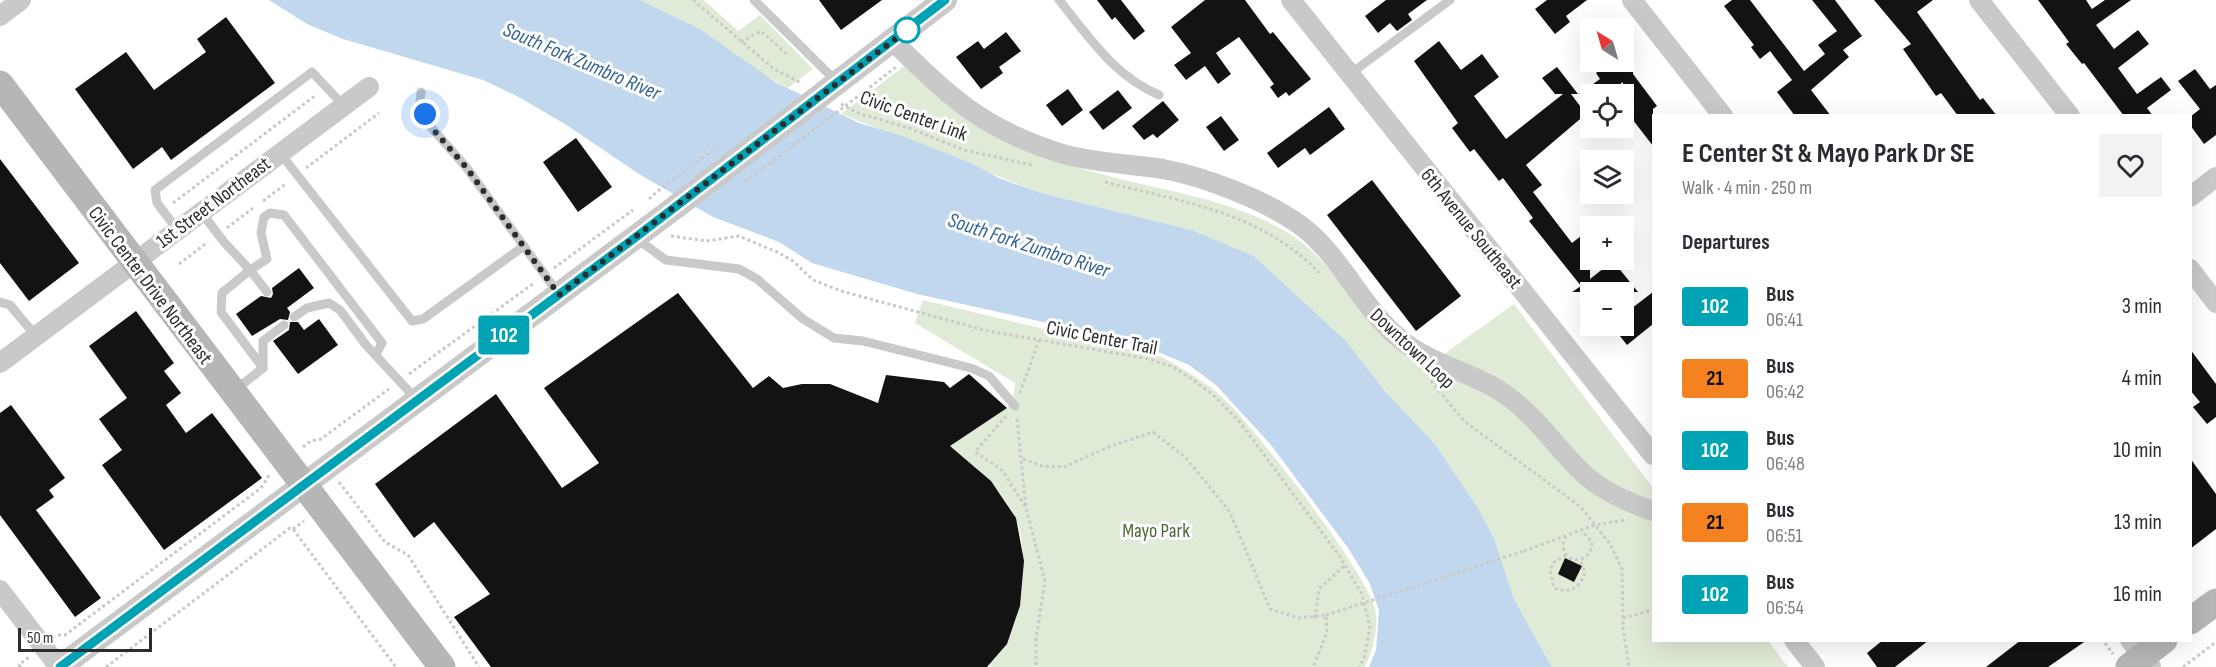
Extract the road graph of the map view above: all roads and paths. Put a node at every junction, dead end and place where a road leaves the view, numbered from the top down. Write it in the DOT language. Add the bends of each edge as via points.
graph roads {
  1 [pos="21,0"];
  2 [pos="693,0"];
  3 [pos="754,0"];
  4 [pos="945,0"];
  5 [pos="1059,0"];
  6 [pos="1291,0"];
  7 [pos="1450,0"];
  8 [pos="1632,0"];
  9 [pos="1979,0"];
  10 [pos="0,16"];
  11 [pos="892,40"];
  12 [pos="741,42"];
  13 [pos="794,60"];
  14 [pos="900,64"];
  15 [pos="1350,74"];
  16 [pos="0,84"];
  17 [pos="805,86"];
  18 [pos="327,87"];
  19 [pos="369,87"];
  20 [pos="421,92"];
  21 [pos="837,92"];
  22 [pos="1159,95"];
  23 [pos="344,106"];
  24 [pos="379,113"];
  25 [pos="1721,114"];
  26 [pos="2068,114"];
  27 [pos="280,153"];
  28 [pos="1037,166"];
  29 [pos="297,175"];
  30 [pos="2216,177"];
  31 [pos="1100,181"];
  32 [pos="743,183"];
  33 [pos="2192,195"];
  34 [pos="635,209"];
  35 [pos="162,211"];
  36 [pos="201,211"];
  37 [pos="177,229"];
  38 [pos="218,235"];
  39 [pos="636,237"];
  40 [pos="673,237"];
  41 [pos="524,246"];
  42 [pos="133,261"];
  43 [pos="179,264"];
  44 [pos="250,270"];
  45 [pos="2192,272"];
  46 [pos="544,275"];
  47 [pos="1325,280"];
  48 [pos="267,292"];
  49 [pos="559,295"];
  50 [pos="0,302"];
  51 [pos="2216,303"];
  52 [pos="294,317"];
  53 [pos="284,326"];
  54 [pos="35,335"];
  55 [pos="1038,340"];
  56 [pos="376,354"];
  57 [pos="0,363"];
  58 [pos="263,368"];
  59 [pos="1424,375"];
  60 [pos="400,381"];
  61 [pos="232,393"];
  62 [pos="417,400"];
  63 [pos="1016,406"];
  64 [pos="311,441"];
  65 [pos="1652,454"];
  66 [pos="1023,459"];
  67 [pos="302,485"];
  68 [pos="261,488"];
  69 [pos="345,490"];
  70 [pos="1026,508"];
  71 [pos="1652,511"];
  72 [pos="1595,525"];
  73 [pos="1581,530"];
  74 [pos="1566,536"];
  75 [pos="1566,555"];
  76 [pos="1580,560"];
  77 [pos="1344,566"];
  78 [pos="0,590"];
  79 [pos="2216,602"];
  80 [pos="1652,610"];
  81 [pos="1326,615"];
  82 [pos="1315,618"];
  83 [pos="1623,618"];
  84 [pos="2192,620"];
  85 [pos="65,635"];
  86 [pos="1796,642"];
  87 [pos="2161,642"];
  88 [pos="2216,642"];
  89 [pos="2138,658"];
  90 [pos="59,667"];
  91 [pos="106,667"];
  92 [pos="396,667"];
  93 [pos="442,667"];
  94 [pos="479,667"];
  95 [pos="1036,667"];
  96 [pos="1313,667"];
  97 [pos="1359,667"];
  98 [pos="1629,667"];
  99 [pos="1815,667"];
  100 [pos="2183,667"];
  1 -- 10 [label="street"];
  2 -- 12 [label="path"];
  3 -- 21 [label="lane"];
  4 -- 11 [label="street"];
  5 -- 22 [label="lane" via="1115,69"];
  6 -- 15 [label="street, 6th Avenue Southeast"];
  7 -- 15 [label="lane"];
  8 -- 25 [label="street"];
  9 -- 26 [label="street"];
  11 -- 21 [label="street"];
  11 -- 71 [label="street" via="952,99 1016,138 1065,154 1167,170 1200,180 1264,204 1300,225 1323,246 1376,315 1401,340 1505,394 1536,420 1586,476"];
  12 -- 13 [label="path" via="761,31"];
  12 -- 17 [label="path" via="774,69"];
  14 -- 32 [label="path, bridge"];
  15 -- 65 [label="street, 6th Avenue Southeast"];
  16 -- 42 [label="main road, Civic Center Drive Northeast"];
  18 -- 23 [label="lane"];
  18 -- 35 [label="path"];
  18 -- 35 [label="lane" via="312,72 155,190"];
  19 -- 23 [label="street, 1st Street Northeast"];
  20 -- 41 [label="lane" via="420,103 430,126 466,167"];
  21 -- 28 [label="path, Civic Center Link" via="858,113 964,150"];
  21 -- 39 [label="street, bridge"];
  23 -- 27 [label="street, 1st Street Northeast"];
  24 -- 29 [label="path"];
  27 -- 29 [label="lane"];
  27 -- 36 [label="street, 1st Street Northeast"];
  29 -- 38 [label="path"];
  29 -- 41 [label="lane" via="412,321 423,319"];
  30 -- 33 [label="street"];
  31 -- 47 [label="path" via="1184,199 1278,237"];
  34 -- 46 [label="path"];
  35 -- 37 [label="lane"];
  36 -- 37 [label="street, 1st Street Northeast"];
  36 -- 38 [label="lane"];
  37 -- 42 [label="street, 1st Street Northeast"];
  38 -- 43 [label="path"];
  38 -- 44 [label="lane"];
  39 -- 49 [label="street"];
  39 -- 63 [label="lane" via="666,260 739,269 834,338 862,341 989,376"];
  40 -- 55 [label="path, Civic Center Trail" via="707,241 739,236 777,252 813,280 841,291 988,331"];
  41 -- 46 [label="lane"];
  42 -- 54 [label="street, 1st Street Northeast"];
  42 -- 61 [label="main road, Civic Center Drive Northeast"];
  44 -- 48 [label="lane"];
  44 -- 56 [label="lane" via="267,259 261,233 264,217 270,213 284,215 382,343"];
  44 -- 58 [label="lane" via="222,293 221,312"];
  45 -- 51 [label="street"];
  46 -- 49 [label="lane"];
  46 -- 60 [label="path"];
  49 -- 62 [label="street"];
  50 -- 54 [label="lane" via="10,305"];
  52 -- 56 [label="lane" via="307,308 329,303 340,310"];
  53 -- 58 [label="lane" via="263,341"];
  54 -- 57 [label="street, 1st Street Northeast"];
  55 -- 63 [label="path"];
  55 -- 77 [label="path, Civic Center Trail" via="1149,359 1192,379 1239,421"];
  56 -- 60 [label="lane"];
  58 -- 61 [label="lane"];
  59 -- 72 [label="path, Downtown Loop" via="1464,421 1581,507"];
  60 -- 62 [label="lane"];
  60 -- 64 [label="path" via="321,439"];
  61 -- 67 [label="main road, Civic Center Drive Northeast"];
  62 -- 67 [label="street"];
  63 -- 66 [label="path"];
  63 -- 70 [label="path" via="975,452 1002,470"];
  66 -- 70 [label="path"];
  66 -- 82 [label="path" via="1042,466 1064,467 1153,432 1186,458 1230,512 1270,609 1299,618"];
  67 -- 90 [label="street"];
  67 -- 93 [label="main road, Civic Center Drive Northeast"];
  68 -- 85 [label="path"];
  69 -- 94 [label="path" via="385,542 408,555"];
  70 -- 95 [label="path" via="1045,581"];
  72 -- 73 [label="path"];
  72 -- 83 [label="path, Downtown Loop" via="1622,569"];
  73 -- 74 [label="path"];
  73 -- 76 [label="path" via="1592,542 1592,549"];
  74 -- 75 [label="path" via="1562,546"];
  74 -- 81 [label="path, bridge"];
  75 -- 76 [label="path"];
  75 -- 76 [label="path" via="1554,562 1550,570 1554,588 1562,591 1574,590 1582,582 1585,572"];
  77 -- 82 [label="path" via="1319,589"];
  77 -- 97 [label="path, Civic Center Trail" via="1362,594 1370,627"];
  78 -- 90 [label="street"];
  79 -- 84 [label="main road"];
  80 -- 83 [label="path"];
  81 -- 82 [label="path"];
  81 -- 96 [label="path" via="1327,633"];
  83 -- 98 [label="path, Downtown Loop"];
  86 -- 99 [label="street"];
  87 -- 89 [label="main road"];
  88 -- 100 [label="path"];
  91 -- 92 [label="path" via="290,528"];
}
